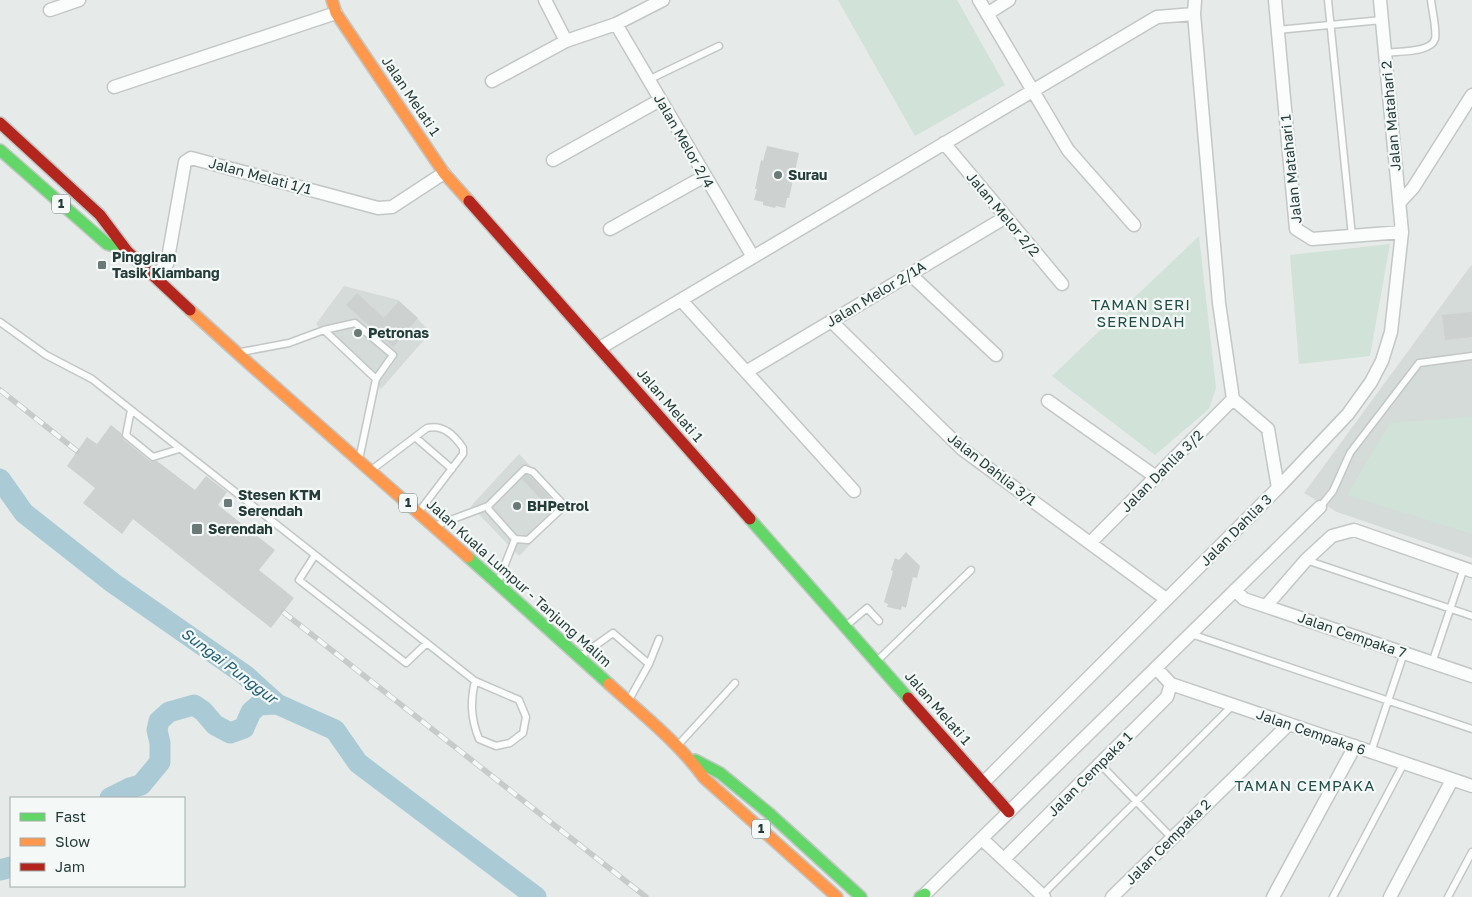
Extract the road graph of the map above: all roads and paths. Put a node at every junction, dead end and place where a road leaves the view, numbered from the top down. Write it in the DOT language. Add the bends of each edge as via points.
graph roads {
  1 [pos="79,0"];
  2 [pos="332,0"];
  3 [pos="545,0"];
  4 [pos="663,0"];
  5 [pos="979,0"];
  6 [pos="1009,0"];
  7 [pos="1195,0"];
  8 [pos="1274,0"];
  9 [pos="1328,0"];
  10 [pos="1380,0"];
  11 [pos="1431,0"];
  12 [pos="647,4"];
  13 [pos="50,10"];
  14 [pos="336,13"];
  15 [pos="987,14"];
  16 [pos="1194,14"];
  17 [pos="1382,20"];
  18 [pos="616,24"];
  19 [pos="1331,25"];
  20 [pos="1277,30"];
  21 [pos="566,41"];
  22 [pos="719,46"];
  23 [pos="1385,52"];
  24 [pos="648,80"];
  25 [pos="492,82"];
  26 [pos="114,87"];
  27 [pos="1033,91"];
  28 [pos="1472,95"];
  29 [pos="660,100"];
  30 [pos="0,123"];
  31 [pos="944,144"];
  32 [pos="0,150"];
  33 [pos="553,160"];
  34 [pos="444,173"];
  35 [pos="705,176"];
  36 [pos="1400,202"];
  37 [pos="1006,217"];
  38 [pos="1134,226"];
  39 [pos="610,229"];
  40 [pos="1402,232"];
  41 [pos="1352,236"];
  42 [pos="127,251"];
  43 [pos="753,258"];
  44 [pos="910,274"];
  45 [pos="155,276"];
  46 [pos="1062,284"];
  47 [pos="681,300"];
  48 [pos="831,321"];
  49 [pos="0,322"];
  50 [pos="324,330"];
  51 [pos="600,348"];
  52 [pos="237,353"];
  53 [pos="996,355"];
  54 [pos="1472,356"];
  55 [pos="746,372"];
  56 [pos="376,379"];
  57 [pos="1233,399"];
  58 [pos="1048,400"];
  59 [pos="131,410"];
  60 [pos="415,437"];
  61 [pos="179,448"];
  62 [pos="359,459"];
  63 [pos="452,469"];
  64 [pos="372,470"];
  65 [pos="1156,477"];
  66 [pos="1278,488"];
  67 [pos="854,491"];
  68 [pos="488,506"];
  69 [pos="1320,507"];
  70 [pos="418,512"];
  71 [pos="434,527"];
  72 [pos="515,539"];
  73 [pos="1090,543"];
  74 [pos="315,555"];
  75 [pos="1306,560"];
  76 [pos="971,570"];
  77 [pos="1468,570"];
  78 [pos="498,584"];
  79 [pos="1235,590"];
  80 [pos="1166,599"];
  81 [pos="1266,606"];
  82 [pos="1450,609"];
  83 [pos="1472,616"];
  84 [pos="879,621"];
  85 [pos="846,626"];
  86 [pos="1191,634"];
  87 [pos="659,639"];
  88 [pos="427,643"];
  89 [pos="1404,653"];
  90 [pos="579,657"];
  91 [pos="877,661"];
  92 [pos="1432,663"];
  93 [pos="649,664"];
  94 [pos="1156,668"];
  95 [pos="1472,676"];
  96 [pos="475,681"];
  97 [pos="735,683"];
  98 [pos="1171,684"];
  99 [pos="628,701"];
  100 [pos="1388,701"];
  101 [pos="1233,705"];
  102 [pos="1289,724"];
  103 [pos="1472,729"];
  104 [pos="678,746"];
  105 [pos="1355,746"];
  106 [pos="1371,752"];
  107 [pos="689,757"];
  108 [pos="1404,763"];
  109 [pos="1100,764"];
  110 [pos="1452,780"];
  111 [pos="984,782"];
  112 [pos="1472,786"];
  113 [pos="1136,801"];
  114 [pos="1009,812"];
  115 [pos="1172,838"];
  116 [pos="982,839"];
  117 [pos="1472,852"];
  118 [pos="1004,859"];
  119 [pos="922,896"];
  120 [pos="1043,896"];
  121 [pos="836,897"];
  122 [pos="861,897"];
  123 [pos="1112,897"];
  124 [pos="1274,897"];
  125 [pos="1333,897"];
  126 [pos="1390,897"];
  127 [pos="1448,897"];
  1 -- 13 [label="street"];
  2 -- 14 [label="main road, Jalan Melati 1"];
  3 -- 21 [label="street"];
  4 -- 12 [label="street"];
  5 -- 15 [label="street"];
  6 -- 15 [label="street"];
  7 -- 16 [label="street"];
  8 -- 20 [label="street, Jalan Matahari 1"];
  9 -- 19 [label="lane"];
  10 -- 17 [label="street, Jalan Matahari 2"];
  11 -- 23 [label="lane" via="1435,38 1431,46"];
  12 -- 18 [label="street"];
  14 -- 26 [label="street"];
  14 -- 34 [label="main road, Jalan Melati 1"];
  15 -- 27 [label="street"];
  16 -- 27 [label="street" via="1157,17"];
  16 -- 57 [label="street" via="1219,303"];
  17 -- 19 [label="lane"];
  17 -- 23 [label="street, Jalan Matahari 2"];
  18 -- 21 [label="street"];
  18 -- 24 [label="street, Jalan Melor 2/4"];
  19 -- 20 [label="lane"];
  19 -- 41 [label="lane"];
  20 -- 41 [label="street, Jalan Matahari 1" via="1296,229 1312,239"];
  21 -- 25 [label="street"];
  22 -- 24 [label="lane"];
  23 -- 36 [label="street, Jalan Matahari 2"];
  24 -- 29 [label="street, Jalan Melor 2/4"];
  27 -- 31 [label="street"];
  27 -- 38 [label="street" via="1068,150"];
  28 -- 36 [label="street" via="1414,188"];
  29 -- 33 [label="street"];
  29 -- 35 [label="street, Jalan Melor 2/4"];
  30 -- 42 [label="main road, Jalan Kuala Lumpur - Tanjung Malim / 1" via="100,215"];
  31 -- 37 [label="street, Jalan Melor 2/2"];
  31 -- 43 [label="street"];
  32 -- 42 [label="main road, Jalan Kuala Lumpur - Tanjung Malim / 1" via="107,244"];
  34 -- 45 [label="street, Jalan Melati 1/1" via="392,207 378,208 191,158 185,162 167,264"];
  34 -- 51 [label="main road, Jalan Melati 1"];
  35 -- 39 [label="street"];
  35 -- 43 [label="street, Jalan Melor 2/4"];
  36 -- 40 [label="street, Jalan Matahari 2"];
  37 -- 44 [label="street, Jalan Melor 2/1A"];
  37 -- 46 [label="street, Jalan Melor 2/2"];
  40 -- 41 [label="street, Jalan Matahari 1"];
  40 -- 66 [label="street, Jalan Dahlia 3" via="1391,332 1382,361 1348,414"];
  42 -- 45 [label="main road, Jalan Kuala Lumpur - Tanjung Malim / 1"];
  43 -- 47 [label="street"];
  44 -- 48 [label="street, Jalan Melor 2/1A"];
  44 -- 53 [label="street"];
  45 -- 52 [label="main road, Jalan Kuala Lumpur - Tanjung Malim / 1"];
  47 -- 51 [label="street"];
  47 -- 55 [label="street"];
  48 -- 55 [label="street, Jalan Melor 2/1A"];
  48 -- 73 [label="street, Jalan Dahlia 3/1" via="962,449"];
  49 -- 59 [label="lane" via="46,355 92,379"];
  50 -- 52 [label="lane" via="289,343"];
  50 -- 56 [label="lane"];
  50 -- 56 [label="lane" via="355,323 393,355"];
  51 -- 85 [label="main road, Jalan Melati 1"];
  52 -- 62 [label="main road, Jalan Kuala Lumpur - Tanjung Malim / 1"];
  54 -- 69 [label="lane" via="1419,363 1350,453 1333,491"];
  55 -- 67 [label="street"];
  56 -- 62 [label="lane"];
  57 -- 65 [label="street, Jalan Dahlia 3/2"];
  57 -- 66 [label="street" via="1268,429"];
  58 -- 65 [label="street"];
  59 -- 61 [label="lane"];
  59 -- 61 [label="lane" via="126,435 153,457"];
  60 -- 63 [label="lane"];
  60 -- 63 [label="lane" via="427,428 443,428 463,448"];
  60 -- 64 [label="lane"];
  61 -- 74 [label="lane"];
  62 -- 64 [label="main road, Jalan Kuala Lumpur - Tanjung Malim / 1"];
  63 -- 70 [label="lane"];
  64 -- 70 [label="main road, Jalan Kuala Lumpur - Tanjung Malim / 1"];
  65 -- 73 [label="street, Jalan Dahlia 3/2"];
  66 -- 80 [label="street, Jalan Dahlia 3"];
  68 -- 71 [label="lane"];
  68 -- 72 [label="lane"];
  68 -- 72 [label="lane" via="525,469 533,472 562,503 561,509 528,540"];
  69 -- 79 [label="street"];
  70 -- 71 [label="main road, Jalan Kuala Lumpur - Tanjung Malim / 1"];
  71 -- 78 [label="main road, Jalan Kuala Lumpur - Tanjung Malim / 1"];
  72 -- 78 [label="lane"];
  73 -- 80 [label="street, Jalan Dahlia 3/1"];
  74 -- 88 [label="lane"];
  74 -- 88 [label="lane" via="299,580 406,663"];
  75 -- 77 [label="street" via="1332,536 1354,530"];
  75 -- 81 [label="street"];
  75 -- 82 [label="lane"];
  76 -- 91 [label="lane"];
  77 -- 82 [label="lane"];
  78 -- 90 [label="main road, Jalan Kuala Lumpur - Tanjung Malim / 1"];
  79 -- 81 [label="street, Jalan Cempaka 7" via="1244,598"];
  79 -- 86 [label="street"];
  80 -- 111 [label="street, Jalan Dahlia 3"];
  81 -- 89 [label="street, Jalan Cempaka 7"];
  82 -- 83 [label="lane"];
  82 -- 92 [label="lane"];
  84 -- 85 [label="lane" via="867,608"];
  85 -- 91 [label="main road, Jalan Melati 1"];
  86 -- 94 [label="street"];
  86 -- 100 [label="lane"];
  87 -- 93 [label="lane"];
  88 -- 96 [label="lane"];
  89 -- 92 [label="street, Jalan Cempaka 7"];
  89 -- 100 [label="lane"];
  90 -- 93 [label="lane" via="613,633"];
  90 -- 99 [label="main road, Jalan Kuala Lumpur - Tanjung Malim / 1"];
  91 -- 111 [label="main road, Jalan Melati 1"];
  92 -- 95 [label="street, Jalan Cempaka 7"];
  93 -- 99 [label="lane"];
  94 -- 98 [label="street, Jalan Cempaka 6"];
  94 -- 114 [label="street"];
  96 -- 96 [label="lane" via="473,724 479,740 496,746 510,743 523,732 526,717 519,700"];
  97 -- 104 [label="lane"];
  98 -- 101 [label="street, Jalan Cempaka 6"];
  98 -- 109 [label="street, Jalan Cempaka 1" via="1167,697"];
  99 -- 104 [label="main road, Jalan Kuala Lumpur - Tanjung Malim / 1"];
  100 -- 103 [label="lane"];
  100 -- 106 [label="lane"];
  101 -- 102 [label="street, Jalan Cempaka 6"];
  101 -- 113 [label="lane"];
  102 -- 105 [label="street, Jalan Cempaka 6"];
  102 -- 115 [label="street, Jalan Cempaka 2"];
  104 -- 107 [label="main road, Jalan Kuala Lumpur - Tanjung Malim / 1"];
  105 -- 106 [label="street, Jalan Cempaka 6"];
  105 -- 124 [label="street"];
  106 -- 108 [label="street, Jalan Cempaka 6"];
  107 -- 121 [label="main road, Jalan Kuala Lumpur - Tanjung Malim / 1" via="704,778"];
  107 -- 122 [label="main road, Jalan Kuala Lumpur - Tanjung Malim / 1" via="720,773"];
  108 -- 110 [label="street, Jalan Cempaka 6"];
  108 -- 125 [label="lane"];
  109 -- 113 [label="lane"];
  109 -- 118 [label="street, Jalan Cempaka 1"];
  110 -- 112 [label="street, Jalan Cempaka 6"];
  110 -- 126 [label="street"];
  111 -- 114 [label="main road, Jalan Melati 1"];
  113 -- 115 [label="lane"];
  113 -- 120 [label="lane"];
  114 -- 116 [label="street"];
  115 -- 123 [label="street, Jalan Cempaka 2"];
  116 -- 118 [label="street"];
  116 -- 119 [label="street"];
  117 -- 127 [label="lane"];
  118 -- 120 [label="street"];
}
